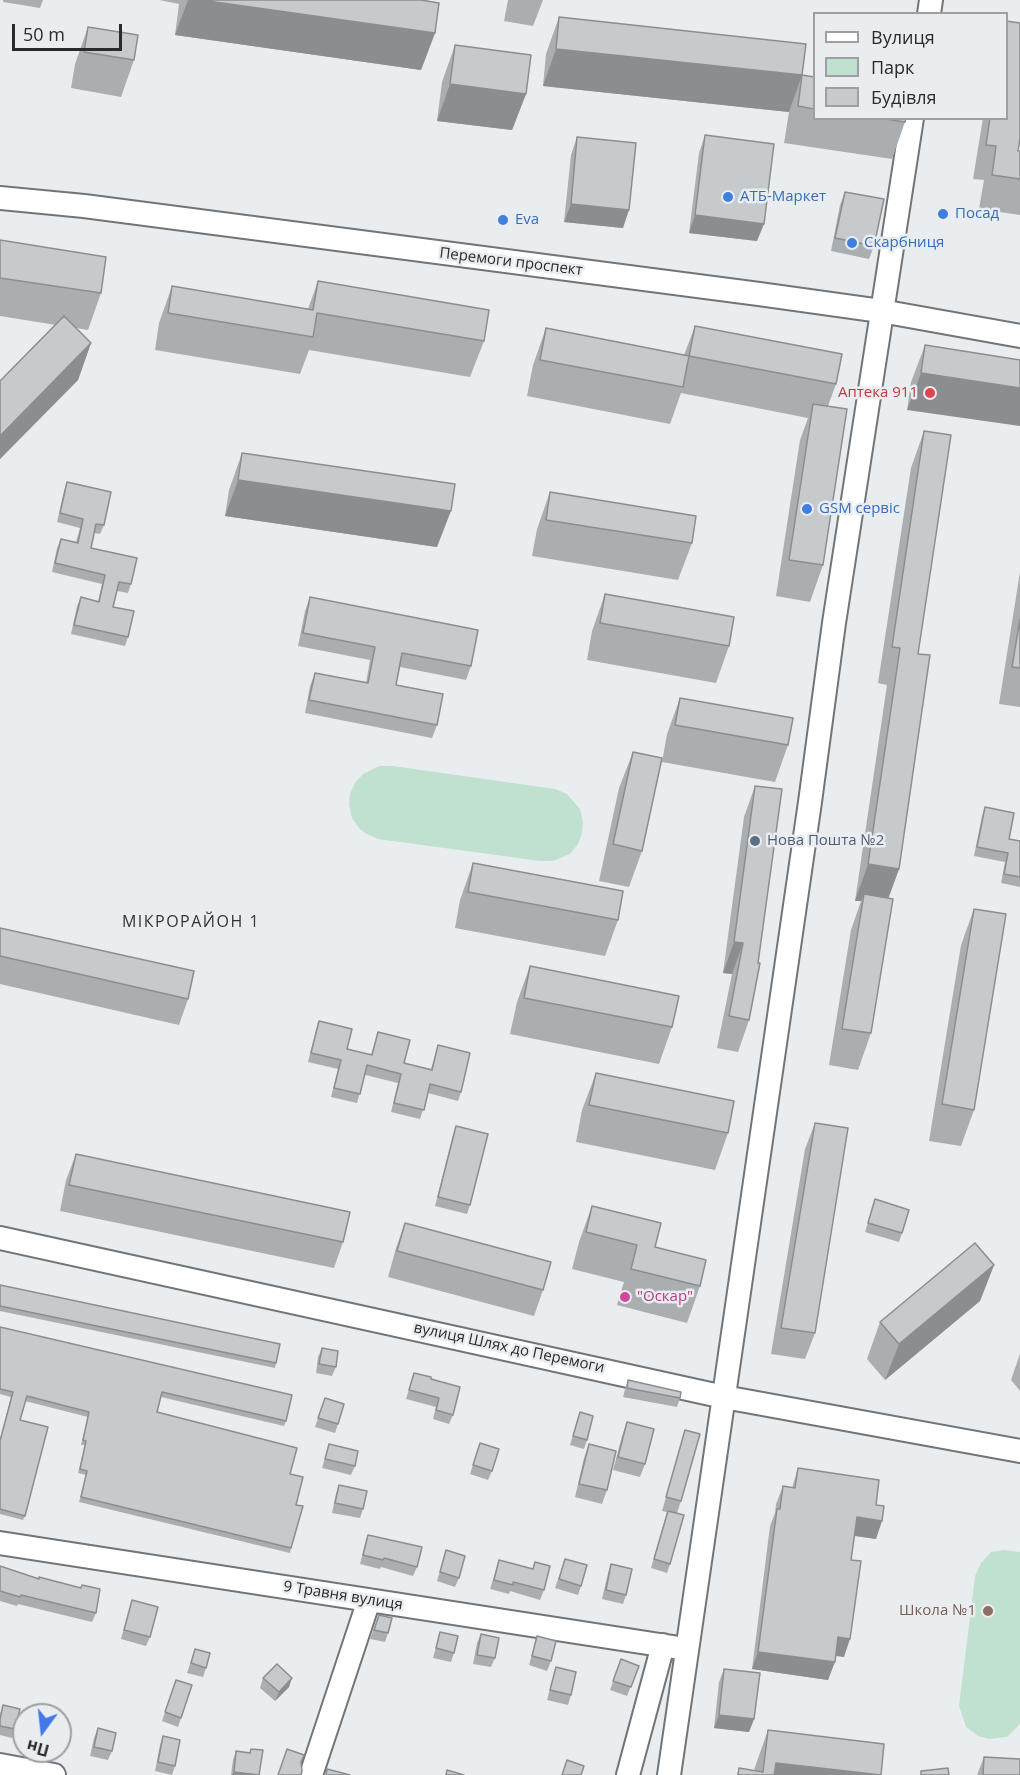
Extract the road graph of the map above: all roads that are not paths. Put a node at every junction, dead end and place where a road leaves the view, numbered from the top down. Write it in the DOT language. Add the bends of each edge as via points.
graph roads {
  1 [pos="912,120"];
  2 [pos="0,198"];
  3 [pos="881,311"];
  4 [pos="1020,336"];
  5 [pos="0,1238"];
  6 [pos="724,1397"];
  7 [pos="1020,1451"];
  8 [pos="0,1543"];
  9 [pos="369,1600"];
  10 [pos="663,1645"];
  11 [pos="686,1649"];
  12 [pos="0,1766"];
  13 [pos="54,1775"];
  14 [pos="311,1775"];
  15 [pos="628,1775"];
  16 [pos="669,1775"];
  1 -- 3 [label="street"];
  2 -- 3 [label="street, Перемоги проспект"];
  3 -- 4 [label="street, Перемоги проспект"];
  3 -- 6 [label="street"];
  5 -- 6 [label="street, вулиця Шлях до Перемоги"];
  6 -- 7 [label="street, вулиця Шлях до Перемоги"];
  6 -- 11 [label="street"];
  8 -- 9 [label="street, 9 Травня вулиця"];
  9 -- 10 [label="street, 9 Травня вулиця"];
  9 -- 14 [label="street"];
  10 -- 11 [label="street, 9 Травня вулиця"];
  10 -- 15 [label="street"];
  11 -- 16 [label="street"];
  12 -- 13 [label="street"];
}
